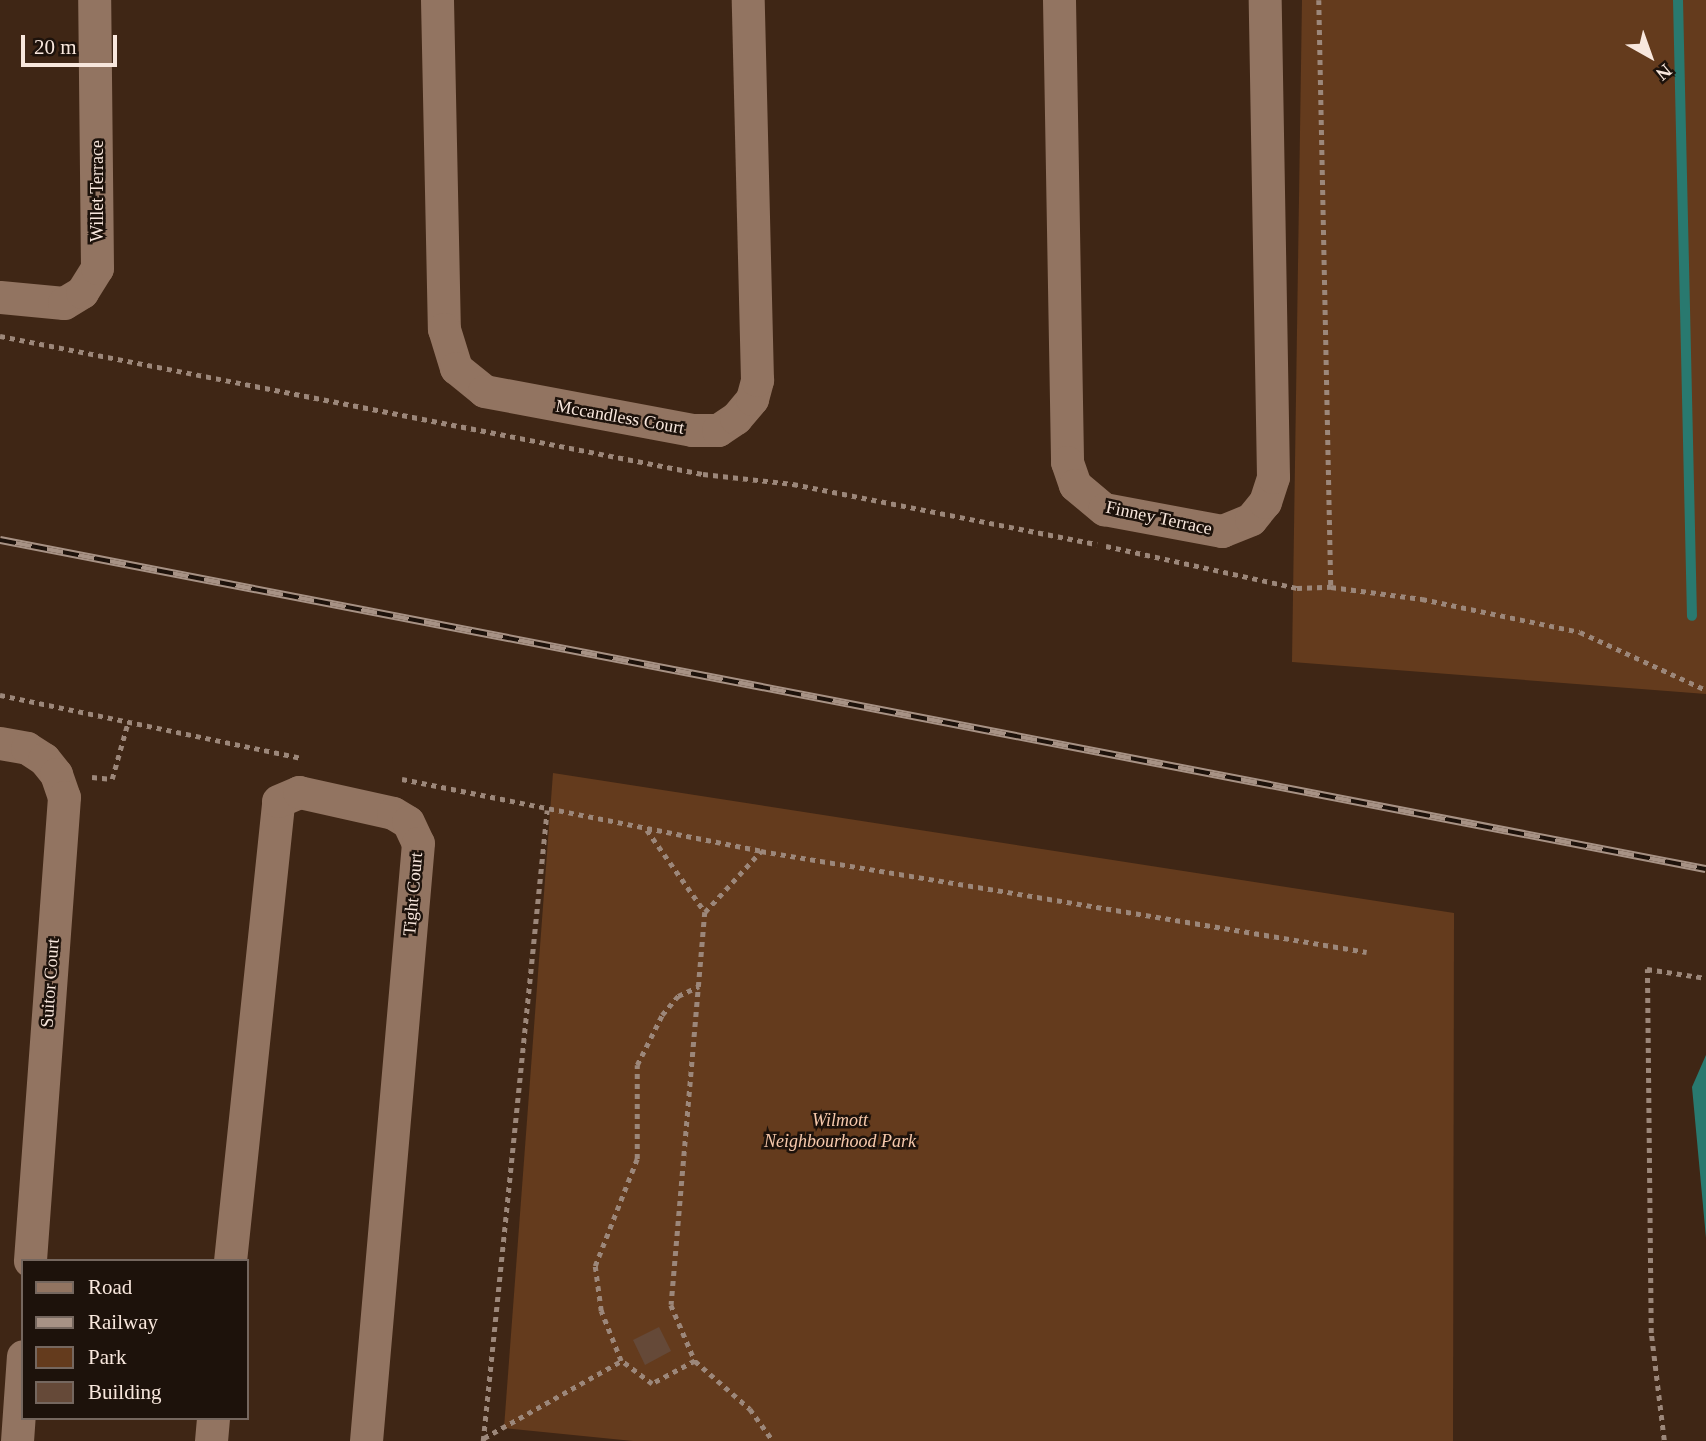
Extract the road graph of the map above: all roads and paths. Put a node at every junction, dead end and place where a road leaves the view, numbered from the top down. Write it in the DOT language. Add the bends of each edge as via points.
graph roads {
  1 [pos="94,0"];
  2 [pos="437,0"];
  3 [pos="748,0"];
  4 [pos="1059,0"];
  5 [pos="1265,0"];
  6 [pos="1319,0"];
  7 [pos="0,297"];
  8 [pos="0,336"];
  9 [pos="1331,587"];
  10 [pos="1706,690"];
  11 [pos="0,695"];
  12 [pos="128,722"];
  13 [pos="0,743"];
  14 [pos="304,758"];
  15 [pos="56,774"];
  16 [pos="398,778"];
  17 [pos="547,810"];
  18 [pos="647,829"];
  19 [pos="761,851"];
  20 [pos="705,912"];
  21 [pos="1367,953"];
  22 [pos="1706,978"];
  23 [pos="699,986"];
  24 [pos="30,1259"];
  25 [pos="230,1259"];
  26 [pos="621,1361"];
  27 [pos="695,1361"];
  28 [pos="21,1384"];
  29 [pos="213,1420"];
  30 [pos="483,1440"];
  31 [pos="1664,1440"];
  32 [pos="0,1441"];
  33 [pos="6,1441"];
  34 [pos="17,1441"];
  35 [pos="211,1441"];
  36 [pos="366,1441"];
  37 [pos="773,1441"];
  1 -- 7 [label="street, Willet Terrace" via="97,268 82,292 64,303"];
  2 -- 3 [label="street, Mccandless Court" via="444,329 456,368 484,391 692,430 718,430 736,418 752,399 757,380"];
  4 -- 5 [label="street, Finney Terrace" via="1067,462 1075,485 1104,509 1222,531 1251,519 1265,502 1272,477"];
  6 -- 9 [label="path"];
  8 -- 9 [label="path" via="703,474 793,484 996,522 1297,588"];
  9 -- 10 [label="path" via="1422,599 1580,632"];
  11 -- 12 [label="path"];
  12 -- 14 [label="path"];
  12 -- 15 [label="path" via="112,779"];
  13 -- 15 [label="street" via="27,748"];
  15 -- 24 [label="street, Suitor Court" via="64,797"];
  16 -- 17 [label="path"];
  17 -- 18 [label="path"];
  17 -- 30 [label="path"];
  18 -- 19 [label="path"];
  18 -- 20 [label="path"];
  19 -- 20 [label="path"];
  19 -- 21 [label="path"];
  20 -- 23 [label="path"];
  22 -- 31 [label="path" via="1647,968 1651,1333"];
  23 -- 26 [label="path" via="678,996 662,1015 637,1065 637,1159 595,1266 601,1311"];
  23 -- 27 [label="path" via="671,1305"];
  25 -- 36 [label="street, Tight Court" via="278,801 299,792 393,813 408,822 418,844"];
  26 -- 27 [label="path" via="652,1384"];
  26 -- 30 [label="path"];
  27 -- 37 [label="path" via="750,1409"];
  28 -- 34 [label="street"];
  29 -- 35 [label="street"];
  32 -- 33 [label="street"];
}
